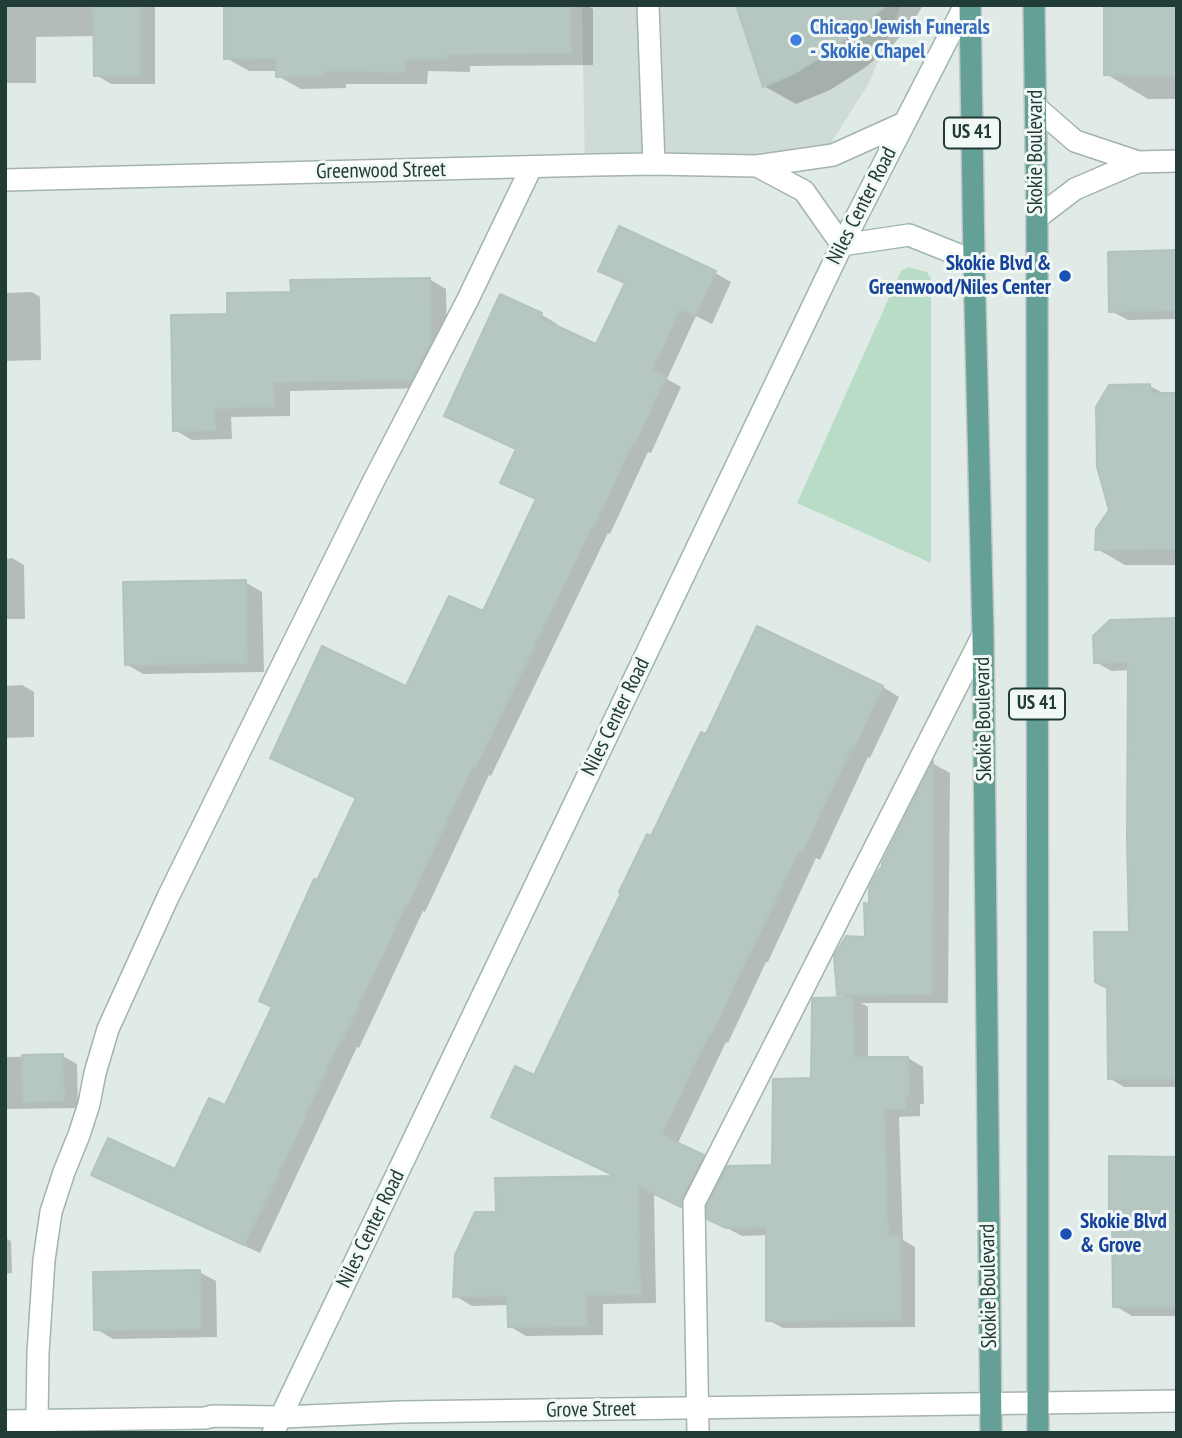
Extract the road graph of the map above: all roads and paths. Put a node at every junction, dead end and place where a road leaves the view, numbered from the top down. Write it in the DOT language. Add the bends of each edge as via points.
graph roads {
  1 [pos="648,5"];
  2 [pos="968,5"];
  3 [pos="1034,5"];
  4 [pos="1036,107"];
  5 [pos="904,123"];
  6 [pos="1177,161"];
  7 [pos="1139,162"];
  8 [pos="654,164"];
  9 [pos="757,166"];
  10 [pos="531,168"];
  11 [pos="5,180"];
  12 [pos="1037,218"];
  13 [pos="842,245"];
  14 [pos="974,261"];
  15 [pos="983,635"];
  16 [pos="1177,1401"];
  17 [pos="991,1403"];
  18 [pos="1038,1403"];
  19 [pos="698,1408"];
  20 [pos="37,1420"];
  21 [pos="5,1421"];
  22 [pos="401,1423"];
  23 [pos="277,1425"];
  24 [pos="698,1433"];
  25 [pos="991,1433"];
  26 [pos="1038,1433"];
  1 -- 8 [label="street"];
  2 -- 5 [label="street, Niles Center Road"];
  2 -- 14 [label="main road, Skokie Boulevard / US 41"];
  3 -- 4 [label="main road, Skokie Boulevard / US 41"];
  4 -- 7 [label="street" via="1076,141"];
  4 -- 12 [label="main road, Skokie Boulevard / US 41"];
  5 -- 9 [label="street, Greenwood Street" via="833,155"];
  5 -- 13 [label="street, Niles Center Road"];
  6 -- 7 [label="street"];
  7 -- 12 [label="street" via="1075,188"];
  8 -- 9 [label="street, Greenwood Street"];
  8 -- 10 [label="street, Greenwood Street"];
  9 -- 13 [label="street, Greenwood Street" via="804,191"];
  10 -- 11 [label="street, Greenwood Street"];
  10 -- 20 [label="street" via="257,716 107,1029 89,1104 51,1212 44,1260"];
  12 -- 18 [label="main road, Skokie Boulevard / US 41"];
  13 -- 14 [label="street" via="909,235"];
  13 -- 23 [label="street, Niles Center Road"];
  14 -- 15 [label="main road, Skokie Boulevard / US 41"];
  15 -- 17 [label="main road, Skokie Boulevard / US 41"];
  15 -- 19 [label="street" via="694,1203"];
  16 -- 18 [label="street, Grove Street"];
  17 -- 18 [label="street, Grove Street"];
  17 -- 19 [label="street, Grove Street"];
  17 -- 25 [label="main road, Skokie Boulevard / US 41"];
  18 -- 26 [label="main road, Skokie Boulevard / US 41"];
  19 -- 22 [label="street, Grove Street"];
  19 -- 24 [label="street"];
  20 -- 21 [label="street, Grove Street"];
  20 -- 23 [label="street, Grove Street"];
  22 -- 23 [label="street, Grove Street"];
}
